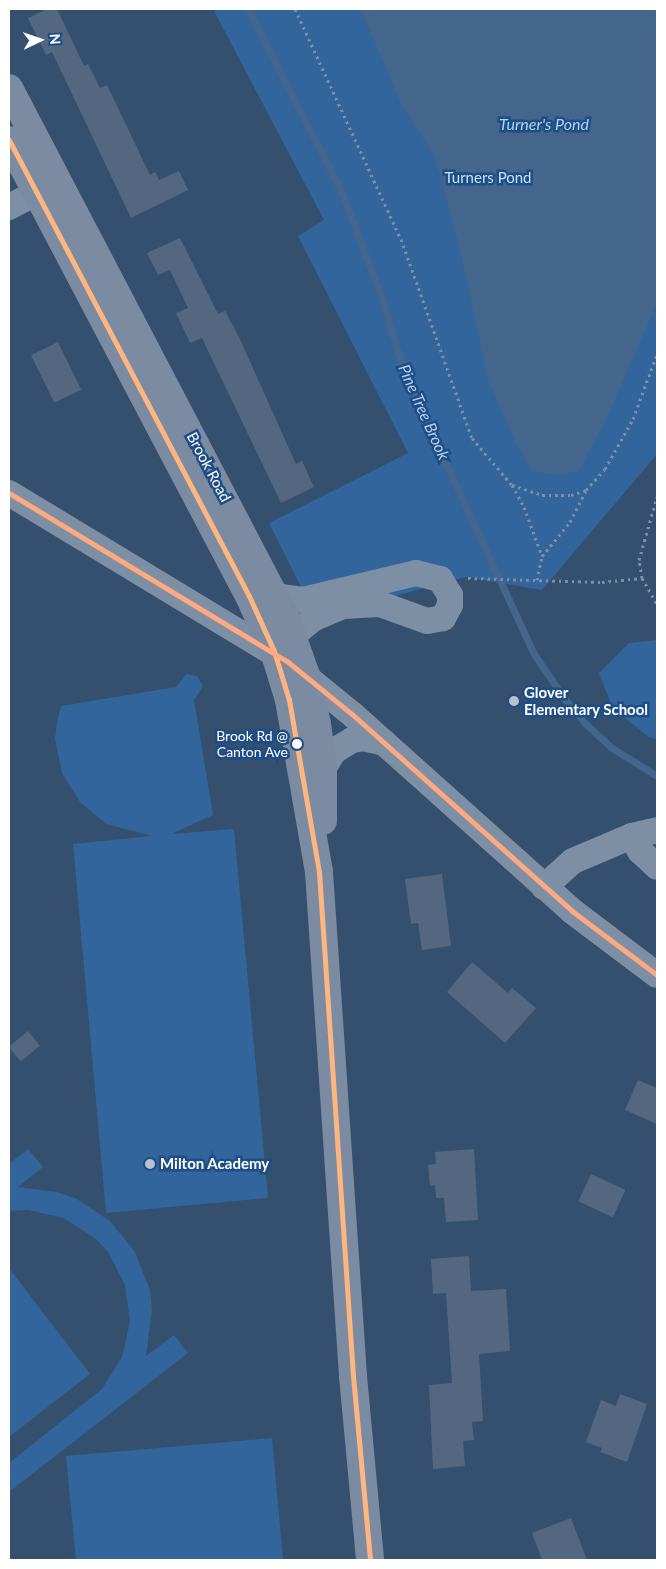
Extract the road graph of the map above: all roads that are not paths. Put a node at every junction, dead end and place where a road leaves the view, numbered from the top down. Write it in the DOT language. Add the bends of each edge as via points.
graph roads {
  1 [pos="9,88"];
  2 [pos="9,140"];
  3 [pos="48,187"];
  4 [pos="9,207"];
  5 [pos="9,492"];
  6 [pos="276,596"];
  7 [pos="284,644"];
  8 [pos="306,675"];
  9 [pos="384,743"];
  10 [pos="323,769"];
  11 [pos="657,830"];
  12 [pos="632,836"];
  13 [pos="657,867"];
  14 [pos="319,872"];
  15 [pos="544,887"];
  16 [pos="657,975"];
  17 [pos="370,1560"];
  1 -- 3 [label="main road, Brook Road"];
  2 -- 3 [label="main road, Brook Road"];
  3 -- 4 [label="street"];
  3 -- 6 [label="main road, Brook Road"];
  3 -- 7 [label="main road, Brook Road" via="249,596"];
  5 -- 7 [label="street"];
  6 -- 7 [label="main road, Brook Road"];
  6 -- 7 [label="street" via="303,600 416,573 440,580 450,595 448,612 435,620 380,604 356,604 322,614"];
  7 -- 8 [label="main road, Brook Road"];
  7 -- 14 [label="main road, Brook Road"];
  8 -- 9 [label="street"];
  8 -- 10 [label="main road, Brook Road"];
  9 -- 10 [label="street" via="364,738 352,740 334,750"];
  9 -- 15 [label="street"];
  10 -- 14 [label="main road, Brook Road" via="324,814"];
  11 -- 12 [label="street"];
  12 -- 13 [label="street" via="640,851"];
  12 -- 15 [label="street" via="573,861"];
  14 -- 17 [label="main road, Brook Road" via="353,1376"];
  15 -- 16 [label="street"];
}
